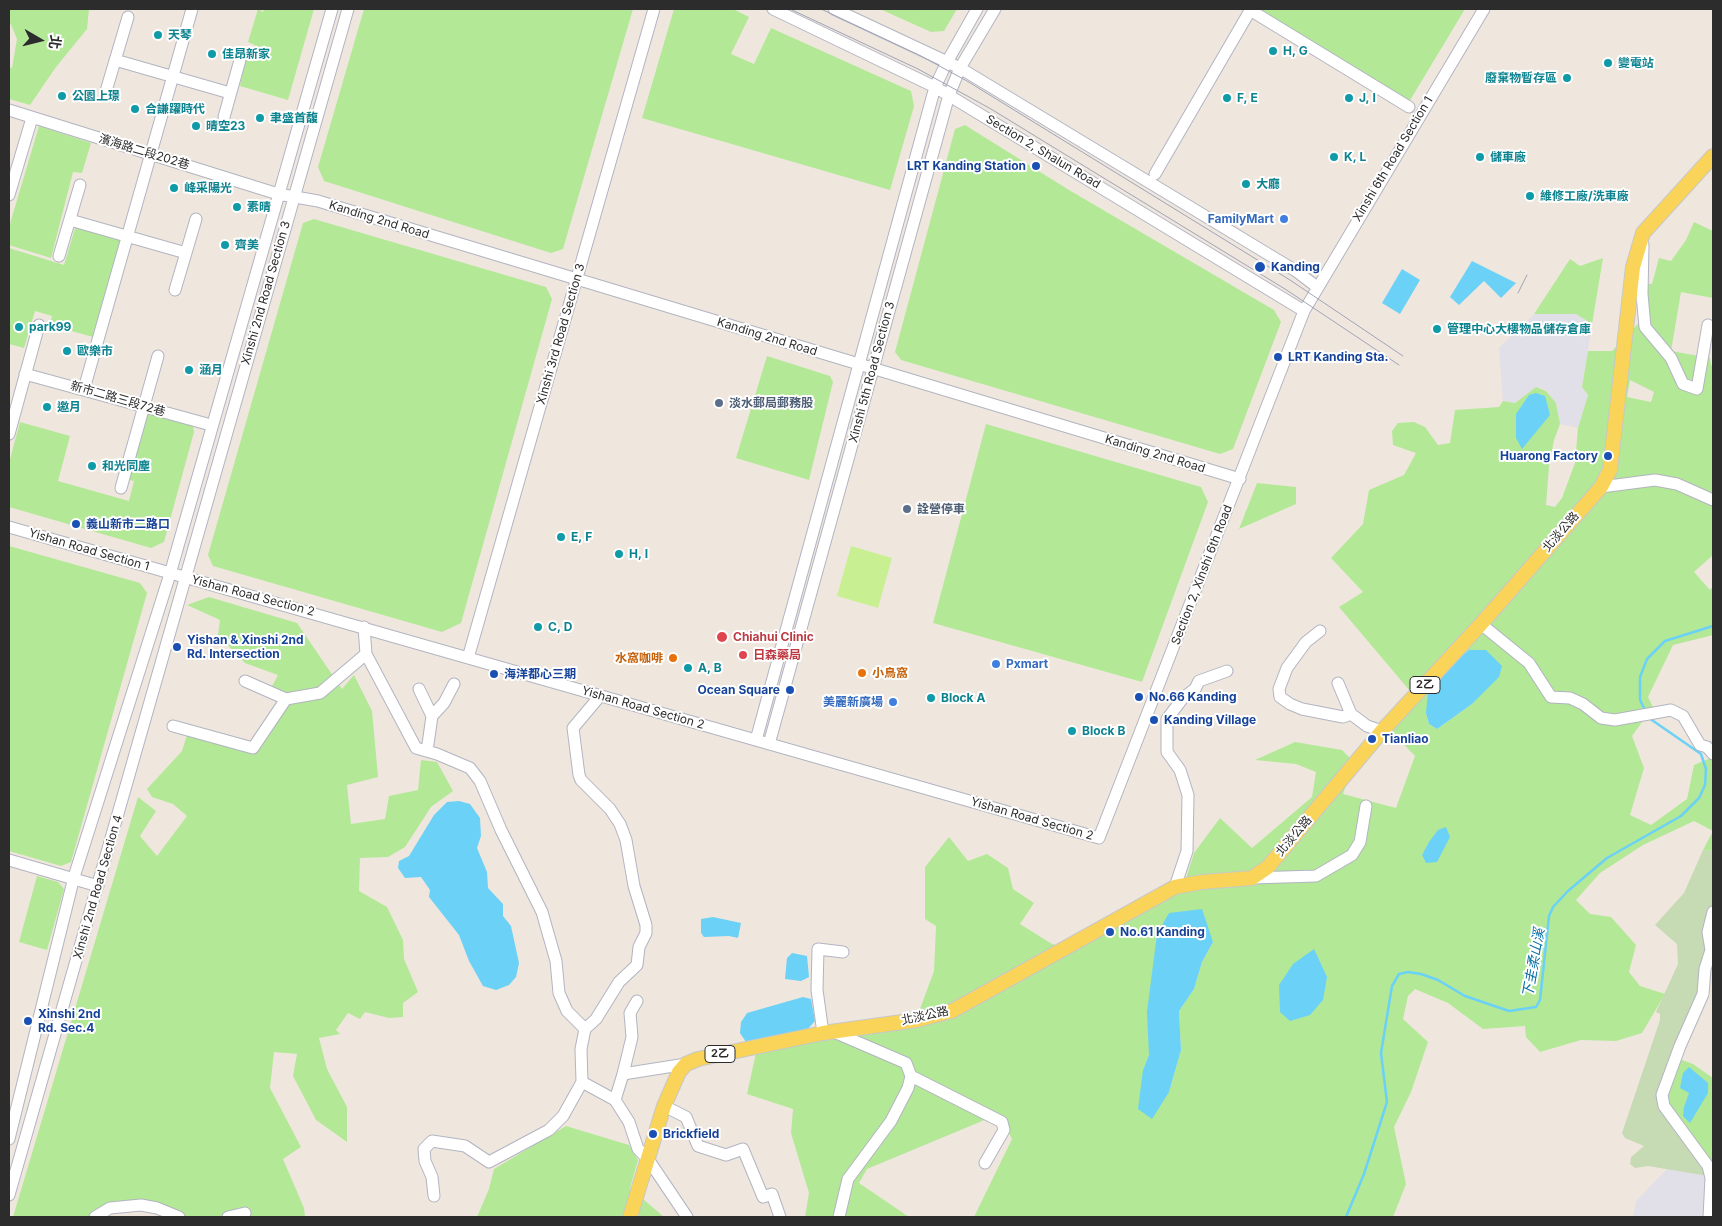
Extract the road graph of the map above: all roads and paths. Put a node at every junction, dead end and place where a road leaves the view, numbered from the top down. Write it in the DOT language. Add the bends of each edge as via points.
graph roads {
  1 [pos="192,9"];
  2 [pos="332,9"];
  3 [pos="348,9"];
  4 [pos="654,9"];
  5 [pos="774,9"];
  6 [pos="834,9"];
  7 [pos="977,9"];
  8 [pos="995,9"];
  9 [pos="1250,9"];
  10 [pos="1484,9"];
  11 [pos="128,17"];
  12 [pos="115,60"];
  13 [pos="240,60"];
  14 [pos="947,62"];
  15 [pos="960,68"];
  16 [pos="173,76"];
  17 [pos="936,87"];
  18 [pos="106,91"];
  19 [pos="230,93"];
  20 [pos="949,95"];
  21 [pos="1409,107"];
  22 [pos="9,110"];
  23 [pos="224,117"];
  24 [pos="32,118"];
  25 [pos="152,155"];
  26 [pos="1713,156"];
  27 [pos="1155,174"];
  28 [pos="80,185"];
  29 [pos="278,194"];
  30 [pos="9,195"];
  31 [pos="294,196"];
  32 [pos="196,219"];
  33 [pos="70,220"];
  34 [pos="1643,233"];
  35 [pos="127,236"];
  36 [pos="186,253"];
  37 [pos="59,256"];
  38 [pos="577,279"];
  39 [pos="1317,287"];
  40 [pos="174,290"];
  41 [pos="1304,311"];
  42 [pos="39,325"];
  43 [pos="1708,325"];
  44 [pos="158,356"];
  45 [pos="859,364"];
  46 [pos="874,369"];
  47 [pos="25,374"];
  48 [pos="84,389"];
  49 [pos="145,406"];
  50 [pos="212,425"];
  51 [pos="9,434"];
  52 [pos="1240,479"];
  53 [pos="1601,487"];
  54 [pos="120,488"];
  55 [pos="1713,500"];
  56 [pos="9,526"];
  57 [pos="170,574"];
  58 [pos="186,578"];
  59 [pos="1481,624"];
  60 [pos="364,627"];
  61 [pos="1320,631"];
  62 [pos="366,654"];
  63 [pos="468,658"];
  64 [pos="1227,671"];
  65 [pos="245,681"];
  66 [pos="1338,683"];
  67 [pos="454,684"];
  68 [pos="419,690"];
  69 [pos="600,696"];
  70 [pos="286,699"];
  71 [pos="1350,714"];
  72 [pos="432,716"];
  73 [pos="173,726"];
  74 [pos="1382,731"];
  75 [pos="756,740"];
  76 [pos="769,744"];
  77 [pos="427,751"];
  78 [pos="1713,754"];
  79 [pos="1366,806"];
  80 [pos="1099,838"];
  81 [pos="9,860"];
  82 [pos="74,878"];
  83 [pos="1252,878"];
  84 [pos="98,886"];
  85 [pos="1176,887"];
  86 [pos="1713,912"];
  87 [pos="843,952"];
  88 [pos="637,1001"];
  89 [pos="585,1029"];
  90 [pos="828,1032"];
  91 [pos="686,1064"];
  92 [pos="623,1074"];
  93 [pos="911,1076"];
  94 [pos="582,1082"];
  95 [pos="14,1097"];
  96 [pos="614,1100"];
  97 [pos="664,1106"];
  98 [pos="9,1139"];
  99 [pos="648,1159"];
  100 [pos="985,1163"];
  101 [pos="9,1195"];
  102 [pos="434,1196"];
  103 [pos="245,1213"];
  104 [pos="95,1217"];
  105 [pos="179,1217"];
  106 [pos="228,1217"];
  107 [pos="630,1217"];
  108 [pos="687,1217"];
  109 [pos="780,1217"];
  110 [pos="839,1217"];
  111 [pos="1709,1217"];
  1 -- 16 [label="street"];
  2 -- 29 [label="street, Xinshi 2nd Road Section 3"];
  3 -- 31 [label="street, Xinshi 2nd Road Section 3"];
  4 -- 38 [label="street, Xinshi 3rd Road Section 3"];
  5 -- 17 [label="street, Section 2, Shalun Road"];
  6 -- 14 [label="street"];
  7 -- 14 [label="street, Xinshi 5th Road Section 3"];
  8 -- 15 [label="street, Xinshi 5th Road Section 3"];
  9 -- 21 [label="street"];
  9 -- 27 [label="street"];
  10 -- 39 [label="street, Xinshi 6th Road Section 1"];
  11 -- 12 [label="street"];
  12 -- 16 [label="street"];
  12 -- 18 [label="street"];
  13 -- 19 [label="street"];
  14 -- 15 [label="street"];
  14 -- 17 [label="street, Xinshi 5th Road Section 3"];
  15 -- 20 [label="street, Xinshi 5th Road Section 3"];
  15 -- 39 [label="street" via="1296,271"];
  16 -- 19 [label="street"];
  16 -- 25 [label="street"];
  17 -- 20 [label="street, Section 2, Shalun Road"];
  17 -- 45 [label="street, Xinshi 5th Road Section 3"];
  19 -- 23 [label="street"];
  20 -- 41 [label="street, Section 2, Shalun Road"];
  20 -- 46 [label="street, Xinshi 5th Road Section 3"];
  22 -- 24 [label="street, 濱海路二段202巷"];
  24 -- 25 [label="street, 濱海路二段202巷"];
  24 -- 30 [label="street"];
  25 -- 29 [label="street, 濱海路二段202巷"];
  25 -- 35 [label="street"];
  26 -- 34 [label="main road, 北淡公路 / 2乙"];
  28 -- 33 [label="street"];
  29 -- 31 [label="street, 濱海路二段202巷"];
  29 -- 50 [label="street, Xinshi 2nd Road Section 3"];
  31 -- 38 [label="street, Kanding 2nd Road"];
  31 -- 58 [label="street, Xinshi 2nd Road Section 3"];
  32 -- 36 [label="street"];
  33 -- 35 [label="street"];
  33 -- 37 [label="street"];
  34 -- 43 [label="street" via="1645,327 1671,358 1683,384 1697,389"];
  34 -- 53 [label="main road, 北淡公路 / 2乙" via="1633,267 1610,470"];
  35 -- 36 [label="street"];
  35 -- 48 [label="street"];
  36 -- 40 [label="street"];
  38 -- 45 [label="street, Kanding 2nd Road"];
  38 -- 63 [label="street, Xinshi 3rd Road Section 3"];
  39 -- 41 [label="street, Xinshi 6th Road Section 1"];
  41 -- 52 [label="street, Section 2, Xinshi 6th Road"];
  42 -- 47 [label="street"];
  44 -- 49 [label="street"];
  45 -- 46 [label="street, Kanding 2nd Road"];
  45 -- 75 [label="street, Xinshi 5th Road Section 3"];
  46 -- 52 [label="street, Kanding 2nd Road"];
  46 -- 76 [label="street, Xinshi 5th Road Section 3"];
  47 -- 48 [label="street, 新市二路三段72巷"];
  47 -- 51 [label="street"];
  48 -- 49 [label="street, 新市二路三段72巷"];
  49 -- 50 [label="street, 新市二路三段72巷"];
  49 -- 54 [label="street"];
  50 -- 57 [label="street, Xinshi 2nd Road Section 3"];
  52 -- 80 [label="street, Section 2, Xinshi 6th Road"];
  53 -- 55 [label="street" via="1655,480 1677,484"];
  53 -- 59 [label="main road, 北淡公路 / 2乙"];
  56 -- 57 [label="street, Yishan Road Section 1"];
  57 -- 58 [label="street, Yishan Road Section 1"];
  57 -- 82 [label="street, Xinshi 2nd Road Section 4"];
  58 -- 60 [label="street, Yishan Road Section 2"];
  58 -- 84 [label="street, Xinshi 2nd Road Section 4"];
  59 -- 74 [label="main road, 北淡公路 / 2乙"];
  59 -- 78 [label="street" via="1529,663 1551,697 1570,698 1601,718 1615,720 1671,710 1684,716 1700,745"];
  60 -- 62 [label="street"];
  60 -- 63 [label="street, Yishan Road Section 2"];
  61 -- 71 [label="street" via="1306,642 1287,668 1279,689 1280,697 1302,709 1343,717"];
  62 -- 70 [label="street" via="320,693"];
  62 -- 77 [label="street" via="416,748"];
  63 -- 69 [label="street, Yishan Road Section 2"];
  64 -- 85 [label="street" via="1199,681 1167,719 1167,752 1180,770 1188,795 1187,851"];
  65 -- 70 [label="street"];
  66 -- 71 [label="street"];
  67 -- 72 [label="street" via="444,703"];
  68 -- 72 [label="street"];
  69 -- 75 [label="street, Yishan Road Section 2"];
  69 -- 89 [label="street" via="573,728 579,775 620,824 646,933 639,947 637,965 619,982 596,1019"];
  70 -- 73 [label="street" via="253,748"];
  71 -- 74 [label="street" via="1367,726"];
  72 -- 77 [label="street"];
  74 -- 83 [label="main road, 北淡公路 / 2乙" via="1268,867"];
  75 -- 76 [label="street, Yishan Road Section 2"];
  76 -- 80 [label="street, Yishan Road Section 2"];
  77 -- 89 [label="street" via="470,768 480,781 542,912 567,1011"];
  79 -- 83 [label="street" via="1360,842 1352,855 1316,876"];
  81 -- 82 [label="street"];
  82 -- 84 [label="street"];
  82 -- 95 [label="street, Xinshi 2nd Road Section 4"];
  83 -- 85 [label="main road, 北淡公路 / 2乙"];
  84 -- 101 [label="street, Xinshi 2nd Road Section 4"];
  85 -- 90 [label="main road, 北淡公路 / 2乙" via="952,1011 917,1020"];
  86 -- 111 [label="street" via="1708,932 1711,950 1705,969 1703,994 1662,1095 1664,1106 1708,1166 1711,1178"];
  87 -- 90 [label="street" via="818,949 818,990"];
  88 -- 92 [label="street" via="630,1013 632,1037"];
  89 -- 94 [label="street" via="581,1049"];
  90 -- 91 [label="main road, 北淡公路 / 2乙"];
  90 -- 93 [label="street" via="906,1064"];
  91 -- 92 [label="street"];
  91 -- 97 [label="main road"];
  92 -- 96 [label="street"];
  93 -- 100 [label="street" via="1002,1122 1004,1130"];
  93 -- 110 [label="street" via="891,1121 848,1179"];
  94 -- 96 [label="street"];
  94 -- 102 [label="street" via="563,1116 549,1130 489,1162 465,1146 432,1141 424,1149"];
  95 -- 98 [label="street, Xinshi 2nd Road Section 4"];
  96 -- 99 [label="street" via="629,1122 638,1149"];
  97 -- 99 [label="main road"];
  97 -- 109 [label="street" via="686,1117 698,1146 726,1155 743,1149 763,1197 772,1194"];
  99 -- 107 [label="main road"];
  99 -- 108 [label="street"];
  103 -- 106 [label="street"];
  104 -- 105 [label="street" via="110,1208 141,1204"];
}
